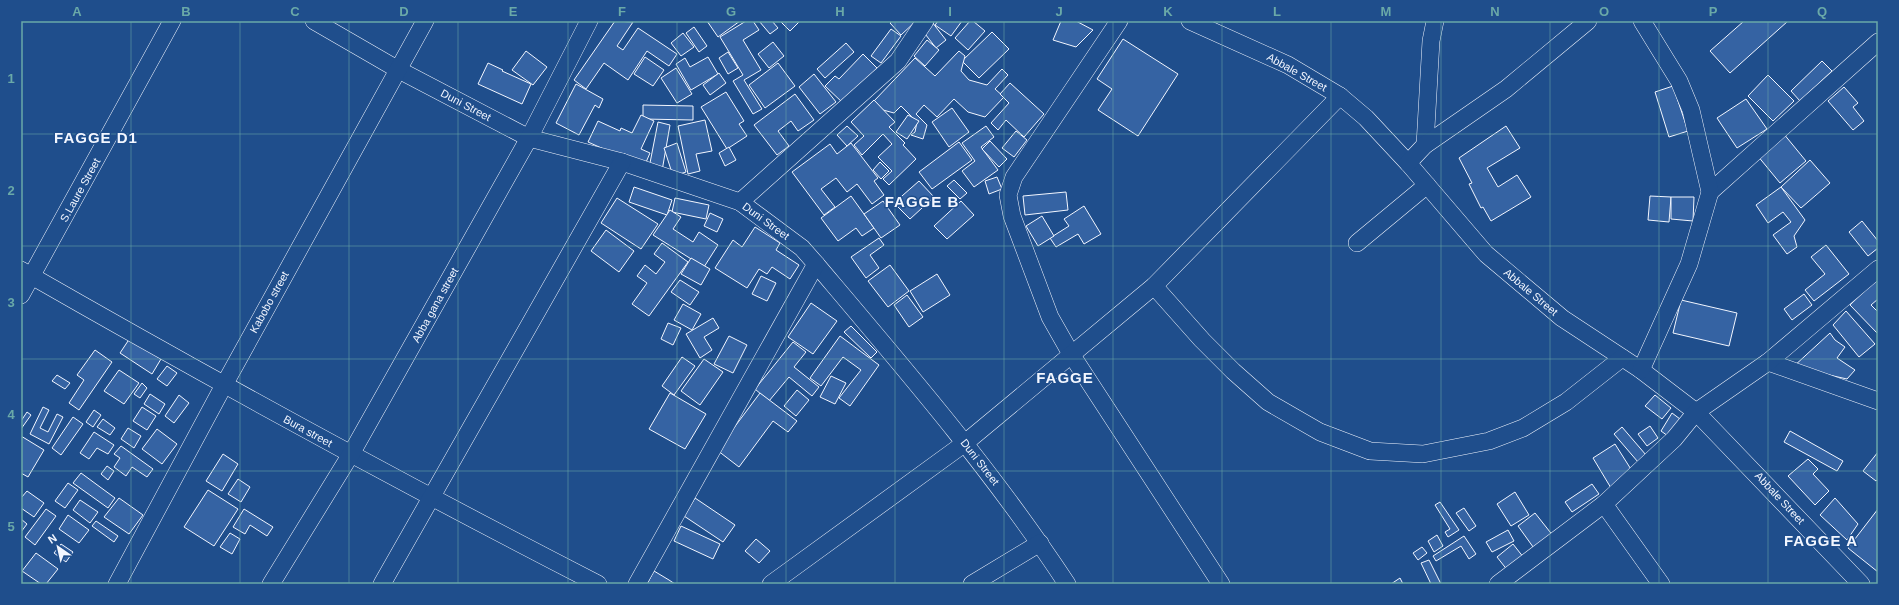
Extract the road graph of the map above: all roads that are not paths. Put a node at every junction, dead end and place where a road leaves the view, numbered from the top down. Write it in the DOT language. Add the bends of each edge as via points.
graph roads {
  1 [pos="172,21"];
  2 [pos="314,21"];
  3 [pos="425,21"];
  4 [pos="589,21"];
  5 [pos="924,21"];
  6 [pos="1120,21"];
  7 [pos="1190,21"];
  8 [pos="1434,21"];
  9 [pos="1588,21"];
  10 [pos="1642,21"];
  11 [pos="1878,42"];
  12 [pos="397,69"];
  13 [pos="1340,96"];
  14 [pos="528,138"];
  15 [pos="1425,145"];
  16 [pos="622,162"];
  17 [pos="1408,163"];
  18 [pos="1426,185"];
  19 [pos="1710,192"];
  20 [pos="740,202"];
  21 [pos="1357,243"];
  22 [pos="816,264"];
  23 [pos="1878,269"];
  24 [pos="26,273"];
  25 [pos="1154,286"];
  26 [pos="21,295"];
  27 [pos="1071,354"];
  28 [pos="1622,358"];
  29 [pos="1768,362"];
  30 [pos="1641,370"];
  31 [pos="224,385"];
  32 [pos="1878,401"];
  33 [pos="1696,412"];
  34 [pos="965,443"];
  35 [pos="351,454"];
  36 [pos="431,498"];
  37 [pos="1604,504"];
  38 [pos="1040,543"];
  39 [pos="117,584"];
  40 [pos="272,584"];
  41 [pos="382,584"];
  42 [pos="598,584"];
  43 [pos="637,584"];
  44 [pos="771,584"];
  45 [pos="972,584"];
  46 [pos="1067,584"];
  47 [pos="1221,584"];
  48 [pos="1498,584"];
  49 [pos="1661,584"];
  50 [pos="1861,584"];
  1 -- 24 [label="street, S.Laure Street"];
  2 -- 12 [label="street, Duni Street"];
  3 -- 12 [label="street, Kabobo street"];
  4 -- 14 [label="street, Abba gana street"];
  5 -- 20 [label="street" via="898,61"];
  6 -- 27 [label="street" via="1014,177 1008,195 1012,216 1050,317"];
  7 -- 13 [label="street, Abbale Street" via="1288,65"];
  8 -- 15 [label="street"];
  9 -- 15 [label="street" via="1506,88"];
  10 -- 19 [label="street" via="1679,81 1691,110"];
  11 -- 19 [label="street"];
  12 -- 14 [label="street, Duni Street"];
  12 -- 31 [label="street, Kabobo street"];
  13 -- 17 [label="street, Abbale Street" via="1366,118"];
  13 -- 25 [label="street"];
  14 -- 16 [label="street, Duni Street"];
  14 -- 35 [label="street, Abba gana street"];
  15 -- 17 [label="street"];
  16 -- 20 [label="street, Duni Street"];
  16 -- 36 [label="street"];
  17 -- 18 [label="street, Abbale Street"];
  18 -- 21 [label="street"];
  18 -- 28 [label="street, Abbale Street" via="1486,254 1562,318"];
  19 -- 30 [label="street" via="1689,264"];
  20 -- 22 [label="street, Duni Street" via="802,248"];
  22 -- 34 [label="street, Duni Street"];
  22 -- 43 [label="street"];
  23 -- 29 [label="street"];
  24 -- 26 [label="street, S.Laure Street"];
  24 -- 31 [label="street, Bura street"];
  25 -- 27 [label="street"];
  25 -- 28 [label="street" via="1207,345 1268,402 1320,432 1370,452 1423,454 1489,441 1523,428 1566,402"];
  27 -- 34 [label="street"];
  27 -- 47 [label="street"];
  28 -- 30 [label="street, Abbale Street"];
  29 -- 32 [label="street"];
  29 -- 33 [label="street"];
  30 -- 33 [label="street, Abbale Street"];
  31 -- 35 [label="street, Bura street"];
  31 -- 39 [label="street, Kabobo street"];
  33 -- 37 [label="street" via="1674,439"];
  33 -- 50 [label="street, Abbale Street"];
  34 -- 38 [label="street, Duni Street"];
  34 -- 44 [label="street"];
  35 -- 36 [label="street, Bura street"];
  35 -- 40 [label="street, Abba gana street"];
  36 -- 41 [label="street"];
  36 -- 42 [label="street, Bura street"];
  37 -- 48 [label="street"];
  37 -- 49 [label="street"];
  38 -- 45 [label="street"];
  38 -- 46 [label="street, Duni Street"];
}
